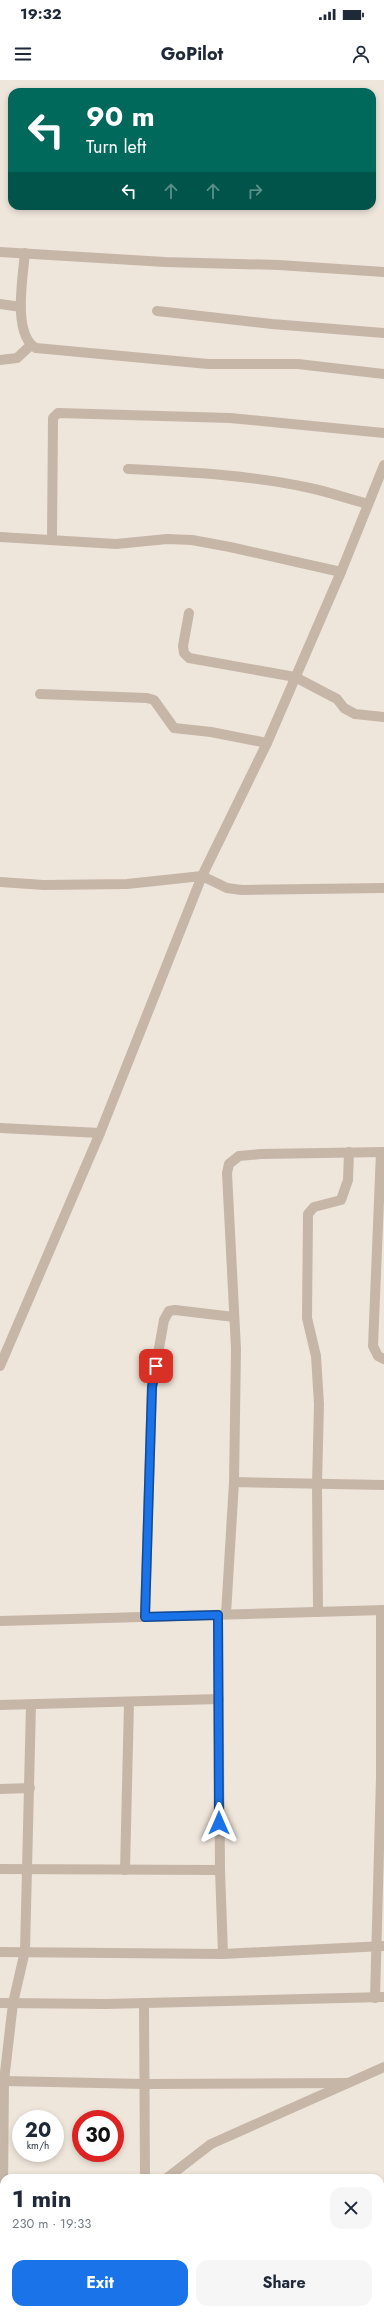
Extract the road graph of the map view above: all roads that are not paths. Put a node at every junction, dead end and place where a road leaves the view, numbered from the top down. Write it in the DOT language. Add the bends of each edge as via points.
graph roads {
  1 [pos="0,252"];
  2 [pos="25,253"];
  3 [pos="384,272"];
  4 [pos="0,304"];
  5 [pos="21,307"];
  6 [pos="157,311"];
  7 [pos="384,332"];
  8 [pos="31,345"];
  9 [pos="0,360"];
  10 [pos="384,374"];
  11 [pos="384,433"];
  12 [pos="384,465"];
  13 [pos="128,469"];
  14 [pos="368,504"];
  15 [pos="0,537"];
  16 [pos="52,539"];
  17 [pos="341,572"];
  18 [pos="189,613"];
  19 [pos="295,677"];
  20 [pos="40,694"];
  21 [pos="384,718"];
  22 [pos="267,743"];
  23 [pos="202,876"];
  24 [pos="0,882"];
  25 [pos="384,888"];
  26 [pos="0,1128"];
  27 [pos="100,1133"];
  28 [pos="349,1152"];
  29 [pos="383,1152"];
  30 [pos="234,1316"];
  31 [pos="384,1359"];
  32 [pos="0,1366"];
  33 [pos="234,1482"];
  34 [pos="317,1485"];
  35 [pos="384,1485"];
  36 [pos="382,1610"];
  37 [pos="318,1612"];
  38 [pos="222,1615"];
  39 [pos="145,1617"];
  40 [pos="0,1621"];
  41 [pos="219,1700"];
  42 [pos="382,1701"];
  43 [pos="129,1702"];
  44 [pos="0,1705"];
  45 [pos="31,1705"];
  46 [pos="382,1778"];
  47 [pos="30,1788"];
  48 [pos="0,1789"];
  49 [pos="381,1867"];
  50 [pos="27,1868"];
  51 [pos="0,1869"];
  52 [pos="125,1870"];
  53 [pos="220,1870"];
  54 [pos="381,1947"];
  55 [pos="25,1951"];
  56 [pos="0,1952"];
  57 [pos="223,1954"];
  58 [pos="380,1997"];
  59 [pos="0,2003"];
  60 [pos="13,2003"];
  61 [pos="144,2003"];
  62 [pos="384,2067"];
  63 [pos="4,2082"];
  64 [pos="347,2083"];
  65 [pos="144,2084"];
  66 [pos="2,2119"];
  67 [pos="2,2174"];
  68 [pos="145,2174"];
  69 [pos="173,2174"];
  1 -- 2 [label="street"];
  2 -- 3 [label="street"];
  2 -- 5 [label="street"];
  4 -- 5 [label="street"];
  5 -- 8 [label="street" via="22,330"];
  6 -- 7 [label="street" via="272,324"];
  8 -- 9 [label="street" via="17,358"];
  8 -- 10 [label="street" via="53,350 208,364 298,364"];
  11 -- 16 [label="street" via="230,418 58,413 53,418"];
  12 -- 14 [label="street"];
  13 -- 14 [label="street" via="252,479 310,488"];
  14 -- 17 [label="street"];
  15 -- 16 [label="street"];
  16 -- 17 [label="street" via="116,544 167,539 192,540"];
  17 -- 19 [label="street"];
  18 -- 19 [label="street" via="183,646 185,655 207,662"];
  19 -- 21 [label="street" via="337,700 344,708 355,714"];
  19 -- 22 [label="street"];
  20 -- 22 [label="street" via="147,698 154,700 174,728"];
  22 -- 23 [label="street"];
  23 -- 24 [label="street" via="127,884 44,885"];
  23 -- 25 [label="street" via="227,888 242,890"];
  23 -- 27 [label="street"];
  26 -- 27 [label="street"];
  27 -- 32 [label="street"];
  28 -- 29 [label="street"];
  28 -- 30 [label="street" via="238,1156 229,1164 227,1173"];
  28 -- 34 [label="street" via="348,1180 341,1200 314,1207 308,1214 308,1318 316,1356 320,1404"];
  29 -- 31 [label="street" via="374,1346 378,1356"];
  30 -- 33 [label="street"];
  30 -- 39 [label="street" via="175,1310 166,1314 164,1320 152,1387"];
  33 -- 34 [label="street"];
  33 -- 38 [label="street"];
  34 -- 35 [label="street"];
  34 -- 37 [label="street"];
  36 -- 37 [label="street"];
  36 -- 42 [label="street"];
  37 -- 38 [label="street"];
  38 -- 39 [label="street"];
  38 -- 41 [label="street"];
  39 -- 40 [label="street"];
  41 -- 43 [label="street"];
  41 -- 53 [label="street"];
  42 -- 46 [label="street"];
  43 -- 45 [label="street"];
  43 -- 52 [label="street"];
  44 -- 45 [label="street"];
  45 -- 47 [label="street"];
  46 -- 49 [label="street"];
  47 -- 48 [label="street"];
  47 -- 50 [label="street"];
  49 -- 54 [label="street"];
  50 -- 51 [label="street"];
  50 -- 52 [label="street"];
  50 -- 55 [label="street"];
  52 -- 53 [label="street"];
  53 -- 57 [label="street"];
  54 -- 57 [label="street"];
  54 -- 58 [label="street"];
  55 -- 56 [label="street"];
  55 -- 57 [label="street"];
  55 -- 60 [label="street"];
  58 -- 61 [label="street"];
  59 -- 60 [label="street"];
  60 -- 61 [label="street"];
  60 -- 63 [label="street"];
  61 -- 65 [label="street"];
  62 -- 64 [label="street"];
  63 -- 65 [label="street"];
  63 -- 66 [label="street"];
  64 -- 65 [label="street"];
  64 -- 69 [label="street" via="211,2144"];
  65 -- 68 [label="street"];
  66 -- 67 [label="street"];
}
